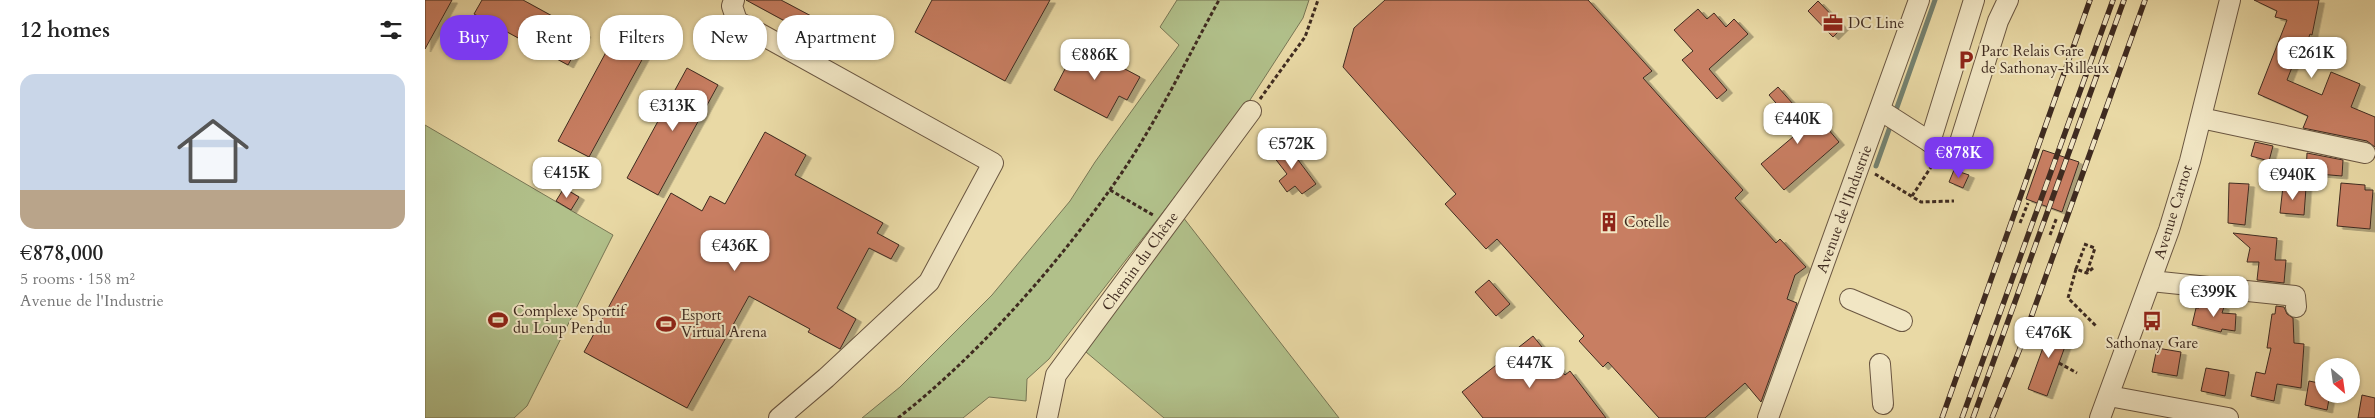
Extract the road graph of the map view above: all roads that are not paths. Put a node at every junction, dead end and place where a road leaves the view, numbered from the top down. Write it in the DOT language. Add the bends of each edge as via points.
graph roads {
  1 [pos="734,0"];
  2 [pos="1919,0"];
  3 [pos="1974,0"];
  4 [pos="2008,0"];
  5 [pos="2230,0"];
  6 [pos="1880,110"];
  7 [pos="1251,111"];
  8 [pos="2201,118"];
  9 [pos="1930,142"];
  10 [pos="2365,153"];
  11 [pos="2151,281"];
  12 [pos="1850,299"];
  13 [pos="2296,307"];
  14 [pos="1902,321"];
  15 [pos="1880,364"];
  16 [pos="2109,396"];
  17 [pos="1883,404"];
  18 [pos="779,418"];
  19 [pos="1047,418"];
  20 [pos="1768,418"];
  21 [pos="2100,418"];
  22 [pos="2228,418"];
  1 -- 18 [label="street" via="732,6 737,22 993,162 929,282"];
  2 -- 6 [label="street, Avenue de l'Industrie"];
  3 -- 9 [label="street"];
  4 -- 9 [label="street" via="1998,21 1955,158"];
  5 -- 8 [label="street, Avenue Carnot"];
  6 -- 9 [label="street"];
  6 -- 20 [label="street, Avenue de l'Industrie"];
  7 -- 19 [label="street, Chemin du Chêne" via="1056,374"];
  8 -- 10 [label="street"];
  8 -- 11 [label="street, Avenue Carnot"];
  11 -- 13 [label="street" via="2295,296"];
  11 -- 16 [label="street, Avenue Carnot"];
  12 -- 14 [label="street"];
  15 -- 17 [label="street"];
  16 -- 21 [label="street, Avenue Carnot"];
  16 -- 22 [label="street"];
}
